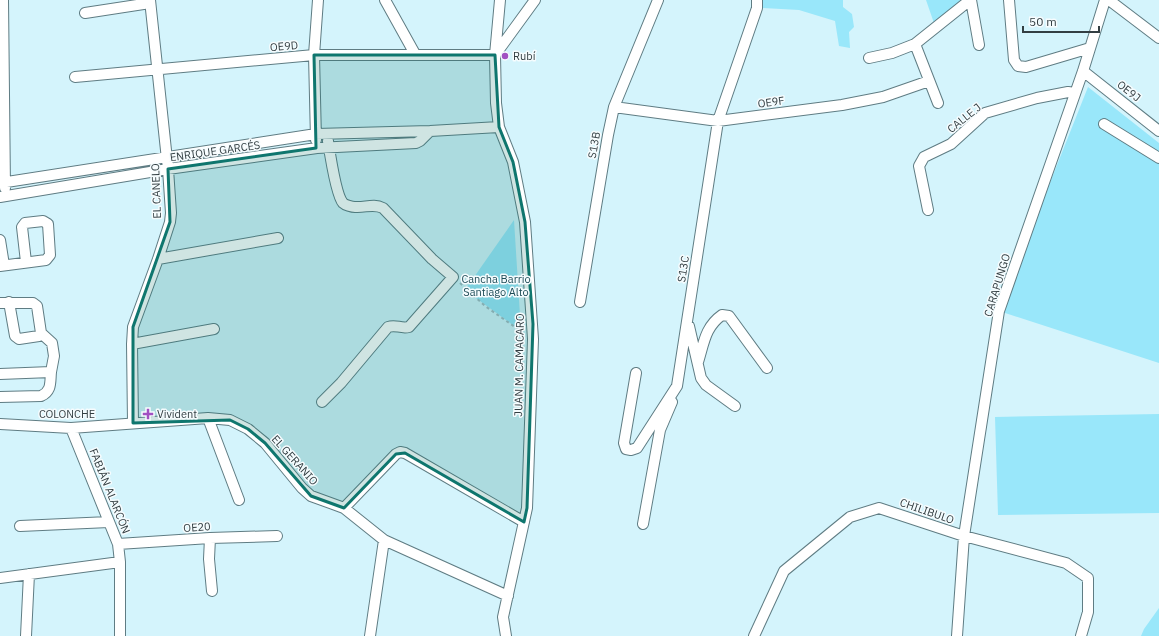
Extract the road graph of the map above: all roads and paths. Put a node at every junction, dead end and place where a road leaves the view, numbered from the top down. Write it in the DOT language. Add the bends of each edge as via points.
graph roads {
  1 [pos="3,0"];
  2 [pos="318,0"];
  3 [pos="385,0"];
  4 [pos="500,0"];
  5 [pos="535,0"];
  6 [pos="658,0"];
  7 [pos="757,0"];
  8 [pos="971,0"];
  9 [pos="1009,0"];
  10 [pos="1105,0"];
  11 [pos="1109,0"];
  12 [pos="150,2"];
  13 [pos="85,13"];
  14 [pos="2,34"];
  15 [pos="1159,38"];
  16 [pos="914,44"];
  17 [pos="978,45"];
  18 [pos="1090,48"];
  19 [pos="415,54"];
  20 [pos="314,55"];
  21 [pos="495,55"];
  22 [pos="869,58"];
  23 [pos="157,70"];
  24 [pos="1083,70"];
  25 [pos="75,77"];
  26 [pos="929,81"];
  27 [pos="1075,93"];
  28 [pos="938,103"];
  29 [pos="614,107"];
  30 [pos="718,121"];
  31 [pos="2,122"];
  32 [pos="1104,124"];
  33 [pos="499,128"];
  34 [pos="1159,130"];
  35 [pos="430,131"];
  36 [pos="316,134"];
  37 [pos="327,134"];
  38 [pos="329,147"];
  39 [pos="317,148"];
  40 [pos="167,157"];
  41 [pos="1159,158"];
  42 [pos="168,170"];
  43 [pos="3,183"];
  44 [pos="3,196"];
  45 [pos="928,210"];
  46 [pos="278,238"];
  47 [pos="0,240"];
  48 [pos="158,259"];
  49 [pos="26,262"];
  50 [pos="2,266"];
  51 [pos="453,277"];
  52 [pos="580,302"];
  53 [pos="5,303"];
  54 [pos="687,321"];
  55 [pos="214,329"];
  56 [pos="41,333"];
  57 [pos="533,339"];
  58 [pos="132,344"];
  59 [pos="698,362"];
  60 [pos="767,368"];
  61 [pos="51,372"];
  62 [pos="636,373"];
  63 [pos="0,374"];
  64 [pos="677,386"];
  65 [pos="0,397"];
  66 [pos="322,402"];
  67 [pos="735,406"];
  68 [pos="208,418"];
  69 [pos="134,423"];
  70 [pos="0,424"];
  71 [pos="71,428"];
  72 [pos="238,500"];
  73 [pos="344,508"];
  74 [pos="109,522"];
  75 [pos="524,522"];
  76 [pos="643,524"];
  77 [pos="20,526"];
  78 [pos="277,536"];
  79 [pos="964,536"];
  80 [pos="210,538"];
  81 [pos="384,540"];
  82 [pos="118,544"];
  83 [pos="120,562"];
  84 [pos="29,574"];
  85 [pos="0,578"];
  86 [pos="212,591"];
  87 [pos="508,596"];
  88 [pos="26,636"];
  89 [pos="120,636"];
  90 [pos="370,636"];
  91 [pos="506,636"];
  92 [pos="754,636"];
  93 [pos="957,636"];
  94 [pos="1081,636"];
  1 -- 14 [label="street"];
  2 -- 20 [label="street"];
  3 -- 19 [label="street"];
  4 -- 21 [label="street, JUAN M. CAMACARO"];
  5 -- 21 [label="street"];
  6 -- 29 [label="street, S13B"];
  7 -- 30 [label="street, S13C" via="757,8"];
  8 -- 16 [label="street"];
  8 -- 17 [label="street"];
  9 -- 18 [label="street" via="1014,60 1018,66 1026,67"];
  10 -- 18 [label="street, CARAPUNGO"];
  11 -- 15 [label="street"];
  12 -- 13 [label="street"];
  12 -- 23 [label="street, EL CANELO"];
  14 -- 31 [label="street"];
  16 -- 22 [label="street" via="892,53"];
  16 -- 26 [label="street"];
  18 -- 24 [label="street, CARAPUNGO"];
  19 -- 20 [label="street, OE9D"];
  19 -- 21 [label="street, OE9D"];
  20 -- 23 [label="street, OE9D"];
  20 -- 36 [label="street"];
  21 -- 33 [label="street, JUAN M. CAMACARO"];
  23 -- 25 [label="street, OE9D"];
  23 -- 40 [label="street, EL CANELO"];
  24 -- 27 [label="street, CARAPUNGO"];
  24 -- 34 [label="street, OE9J"];
  26 -- 28 [label="street"];
  26 -- 30 [label="street, OE9F" via="883,97 842,105"];
  27 -- 45 [label="street, CALLE J" via="1037,98 985,113 951,144 924,157 920,166"];
  27 -- 79 [label="street, CARAPUNGO" via="1000,311"];
  29 -- 30 [label="street, OE9F"];
  29 -- 52 [label="street, S13B"];
  30 -- 54 [label="street, S13C"];
  31 -- 43 [label="street"];
  32 -- 41 [label="street"];
  33 -- 35 [label="street, ENRIQUE GARCÉS"];
  33 -- 57 [label="street, JUAN M. CAMACARO" via="513,162 525,222"];
  35 -- 37 [label="street, ENRIQUE GARCÉS"];
  35 -- 38 [label="street, ENRIQUE GARCÉS" via="416,143"];
  36 -- 37 [label="street, ENRIQUE GARCÉS"];
  36 -- 39 [label="street"];
  36 -- 40 [label="street, ENRIQUE GARCÉS"];
  37 -- 38 [label="street"];
  38 -- 39 [label="street, ENRIQUE GARCÉS"];
  38 -- 51 [label="street" via="338,194 344,204 354,208 370,205 382,208"];
  39 -- 42 [label="street, ENRIQUE GARCÉS"];
  40 -- 42 [label="street, EL CANELO"];
  40 -- 43 [label="street, ENRIQUE GARCÉS"];
  42 -- 44 [label="street, ENRIQUE GARCÉS"];
  42 -- 48 [label="street, EL CANELO" via="172,213"];
  43 -- 44 [label="street"];
  46 -- 48 [label="street"];
  47 -- 50 [label="street"];
  48 -- 58 [label="street, EL CANELO" via="133,326"];
  49 -- 50 [label="street"];
  51 -- 57 [label="path" via="485,306"];
  51 -- 66 [label="street" via="409,327 388,327"];
  53 -- 56 [label="street" via="33,303 37,306"];
  53 -- 56 [label="street" via="16,338 39,336"];
  54 -- 59 [label="street"];
  54 -- 64 [label="street, S13C"];
  55 -- 58 [label="street"];
  56 -- 61 [label="street" via="52,343 54,356"];
  57 -- 75 [label="street, JUAN M. CAMACARO" via="527,508"];
  58 -- 69 [label="street, EL CANELO"];
  59 -- 60 [label="street" via="707,330 713,321 722,315 729,316"];
  59 -- 67 [label="street" via="701,378 706,385"];
  61 -- 63 [label="street"];
  61 -- 65 [label="street" via="47,394"];
  62 -- 64 [label="street, S13C" via="624,443 626,449 637,448"];
  64 -- 76 [label="street" via="660,430"];
  68 -- 69 [label="street, EL GERANIO"];
  68 -- 72 [label="street"];
  68 -- 73 [label="street, EL GERANIO" via="230,420 248,429 311,496"];
  69 -- 71 [label="street, COLONCHE"];
  70 -- 71 [label="street, COLONCHE"];
  71 -- 74 [label="street, FABIÁN ALARCÓN"];
  73 -- 75 [label="street" via="400,452"];
  73 -- 81 [label="street, EL GERANIO"];
  74 -- 77 [label="street"];
  74 -- 82 [label="street, FABIÁN ALARCÓN"];
  75 -- 87 [label="street, JUAN M. CAMACARO"];
  78 -- 80 [label="street, OE20"];
  79 -- 92 [label="street, CHILIBULO" via="879,508 850,517 784,571"];
  79 -- 93 [label="street, CARAPUNGO"];
  79 -- 94 [label="street, CHILIBULO" via="1066,563 1088,578 1088,612"];
  80 -- 82 [label="street, OE20"];
  80 -- 86 [label="street"];
  81 -- 87 [label="street, EL GERANIO"];
  81 -- 90 [label="street"];
  82 -- 83 [label="street, FABIÁN ALARCÓN"];
  83 -- 84 [label="street"];
  83 -- 89 [label="street, FABIÁN ALARCÓN"];
  84 -- 85 [label="street"];
  84 -- 88 [label="street"];
  87 -- 91 [label="street, JUAN M. CAMACARO" via="503,617"];
}
